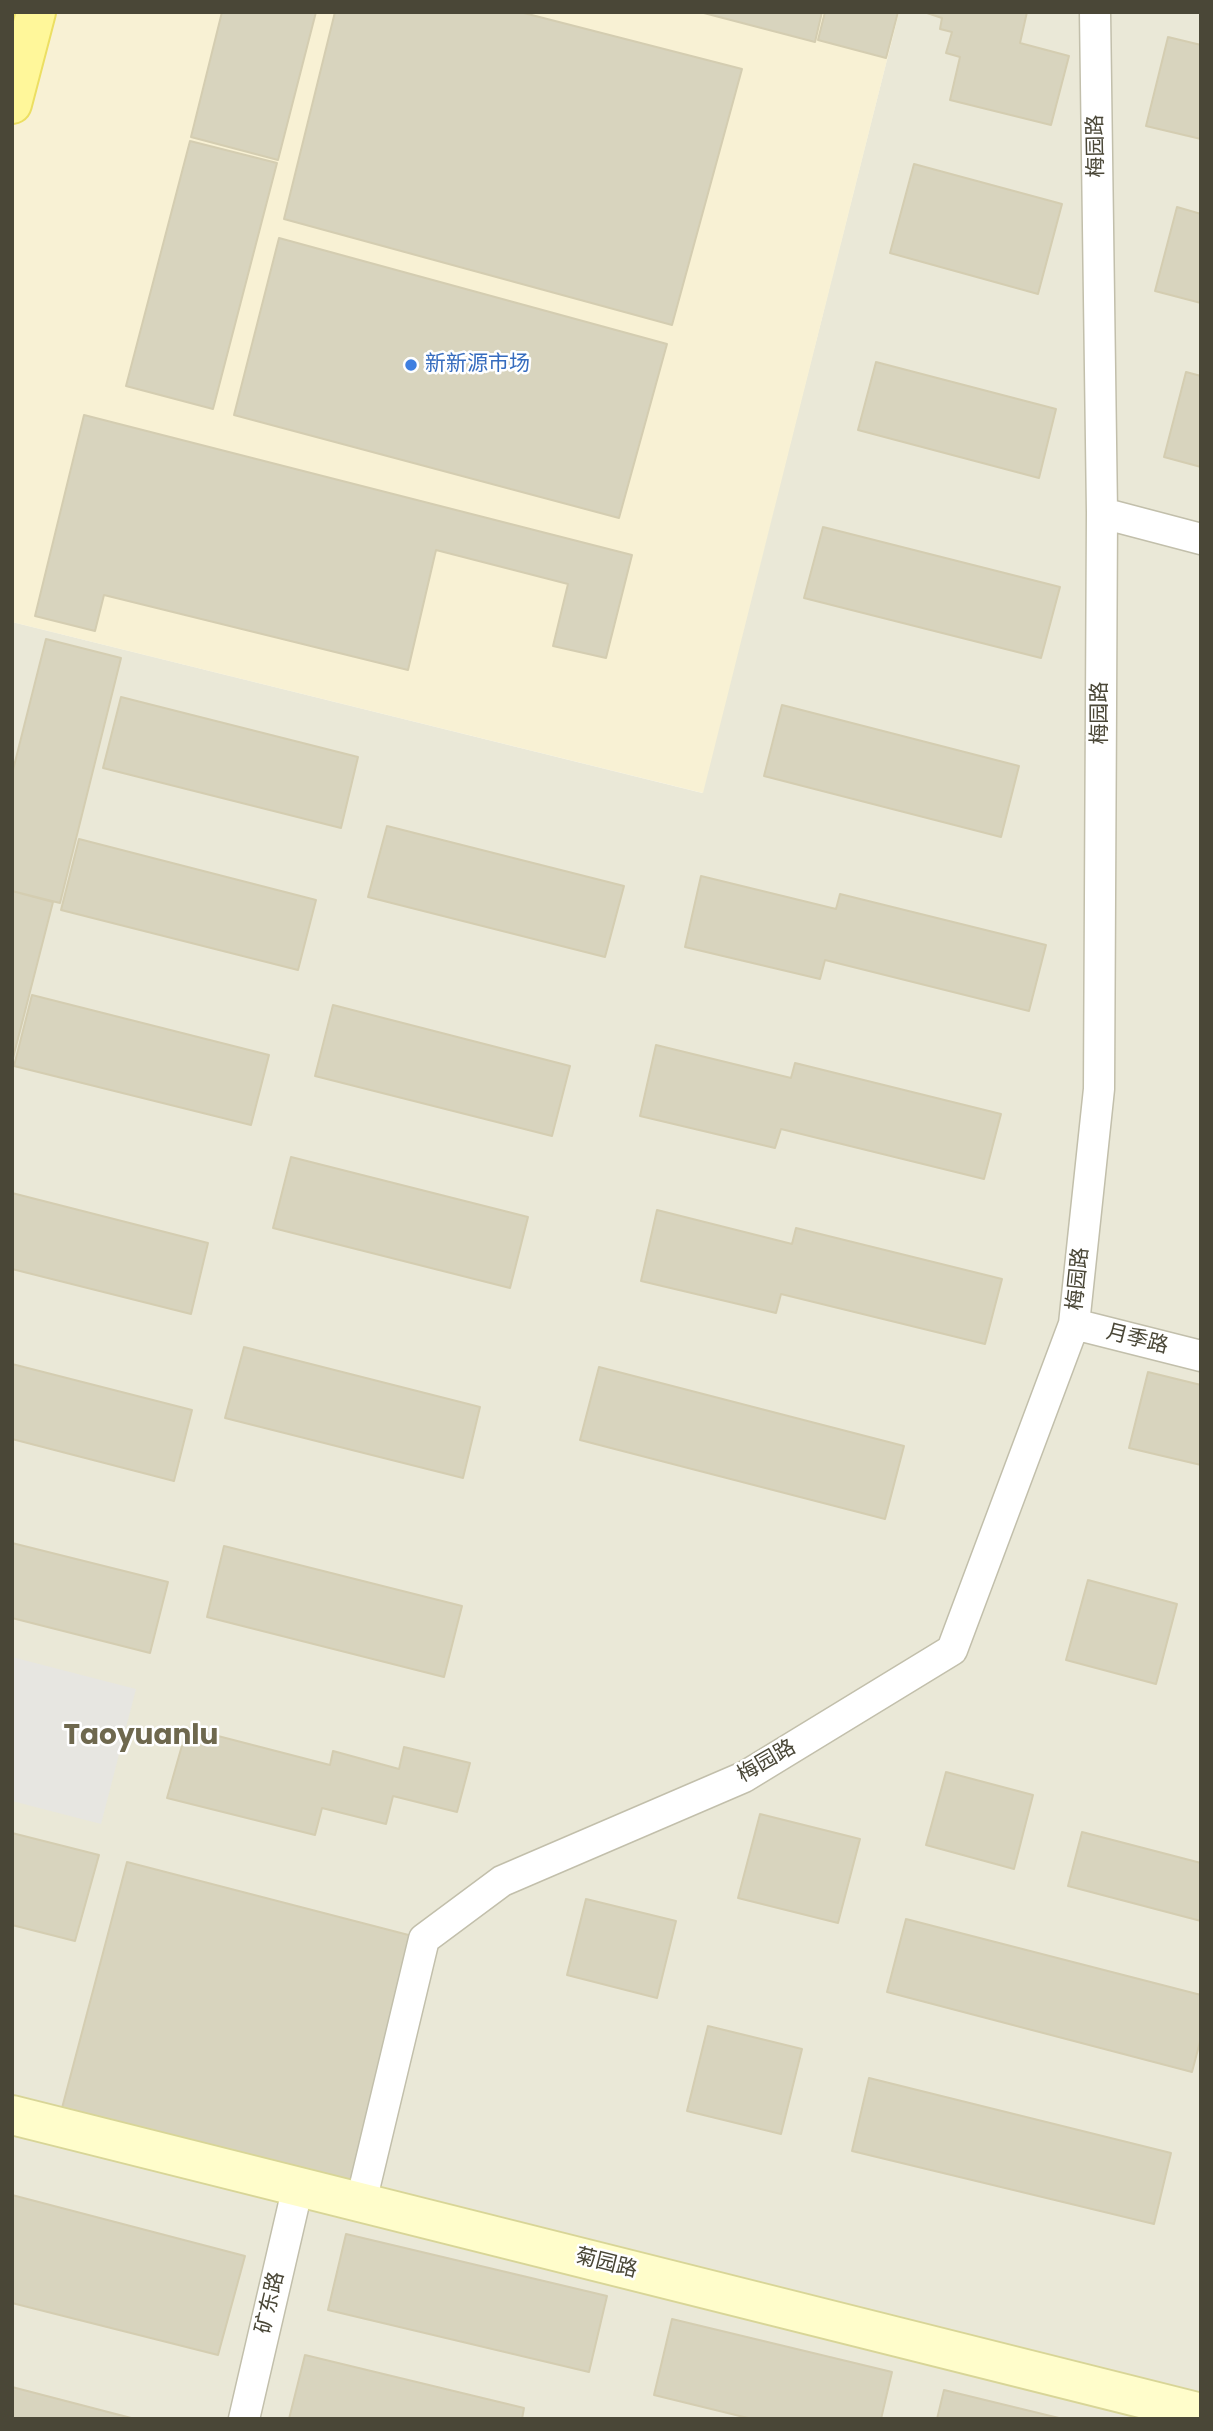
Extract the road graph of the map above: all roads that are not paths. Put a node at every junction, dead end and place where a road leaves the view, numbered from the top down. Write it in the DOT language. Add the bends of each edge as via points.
graph roads {
  1 [pos="36,12"];
  2 [pos="1095,12"];
  3 [pos="12,104"];
  4 [pos="1102,513"];
  5 [pos="1201,539"];
  6 [pos="1074,1324"];
  7 [pos="1201,1356"];
  8 [pos="12,2115"];
  9 [pos="298,2186"];
  10 [pos="361,2202"];
  11 [pos="1201,2413"];
  12 [pos="244,2419"];
  1 -- 3 [label="main road"];
  2 -- 4 [label="street, 梅园路"];
  4 -- 5 [label="street"];
  4 -- 6 [label="street, 梅园路" via="1099,1089"];
  6 -- 7 [label="street, 月季路"];
  6 -- 10 [label="street, 梅园路" via="951,1650 744,1777 502,1881 424,1939"];
  8 -- 9 [label="street, 菊园路"];
  9 -- 10 [label="street, 菊园路"];
  9 -- 12 [label="street, 矿东路"];
  10 -- 11 [label="street, 菊园路"];
}
